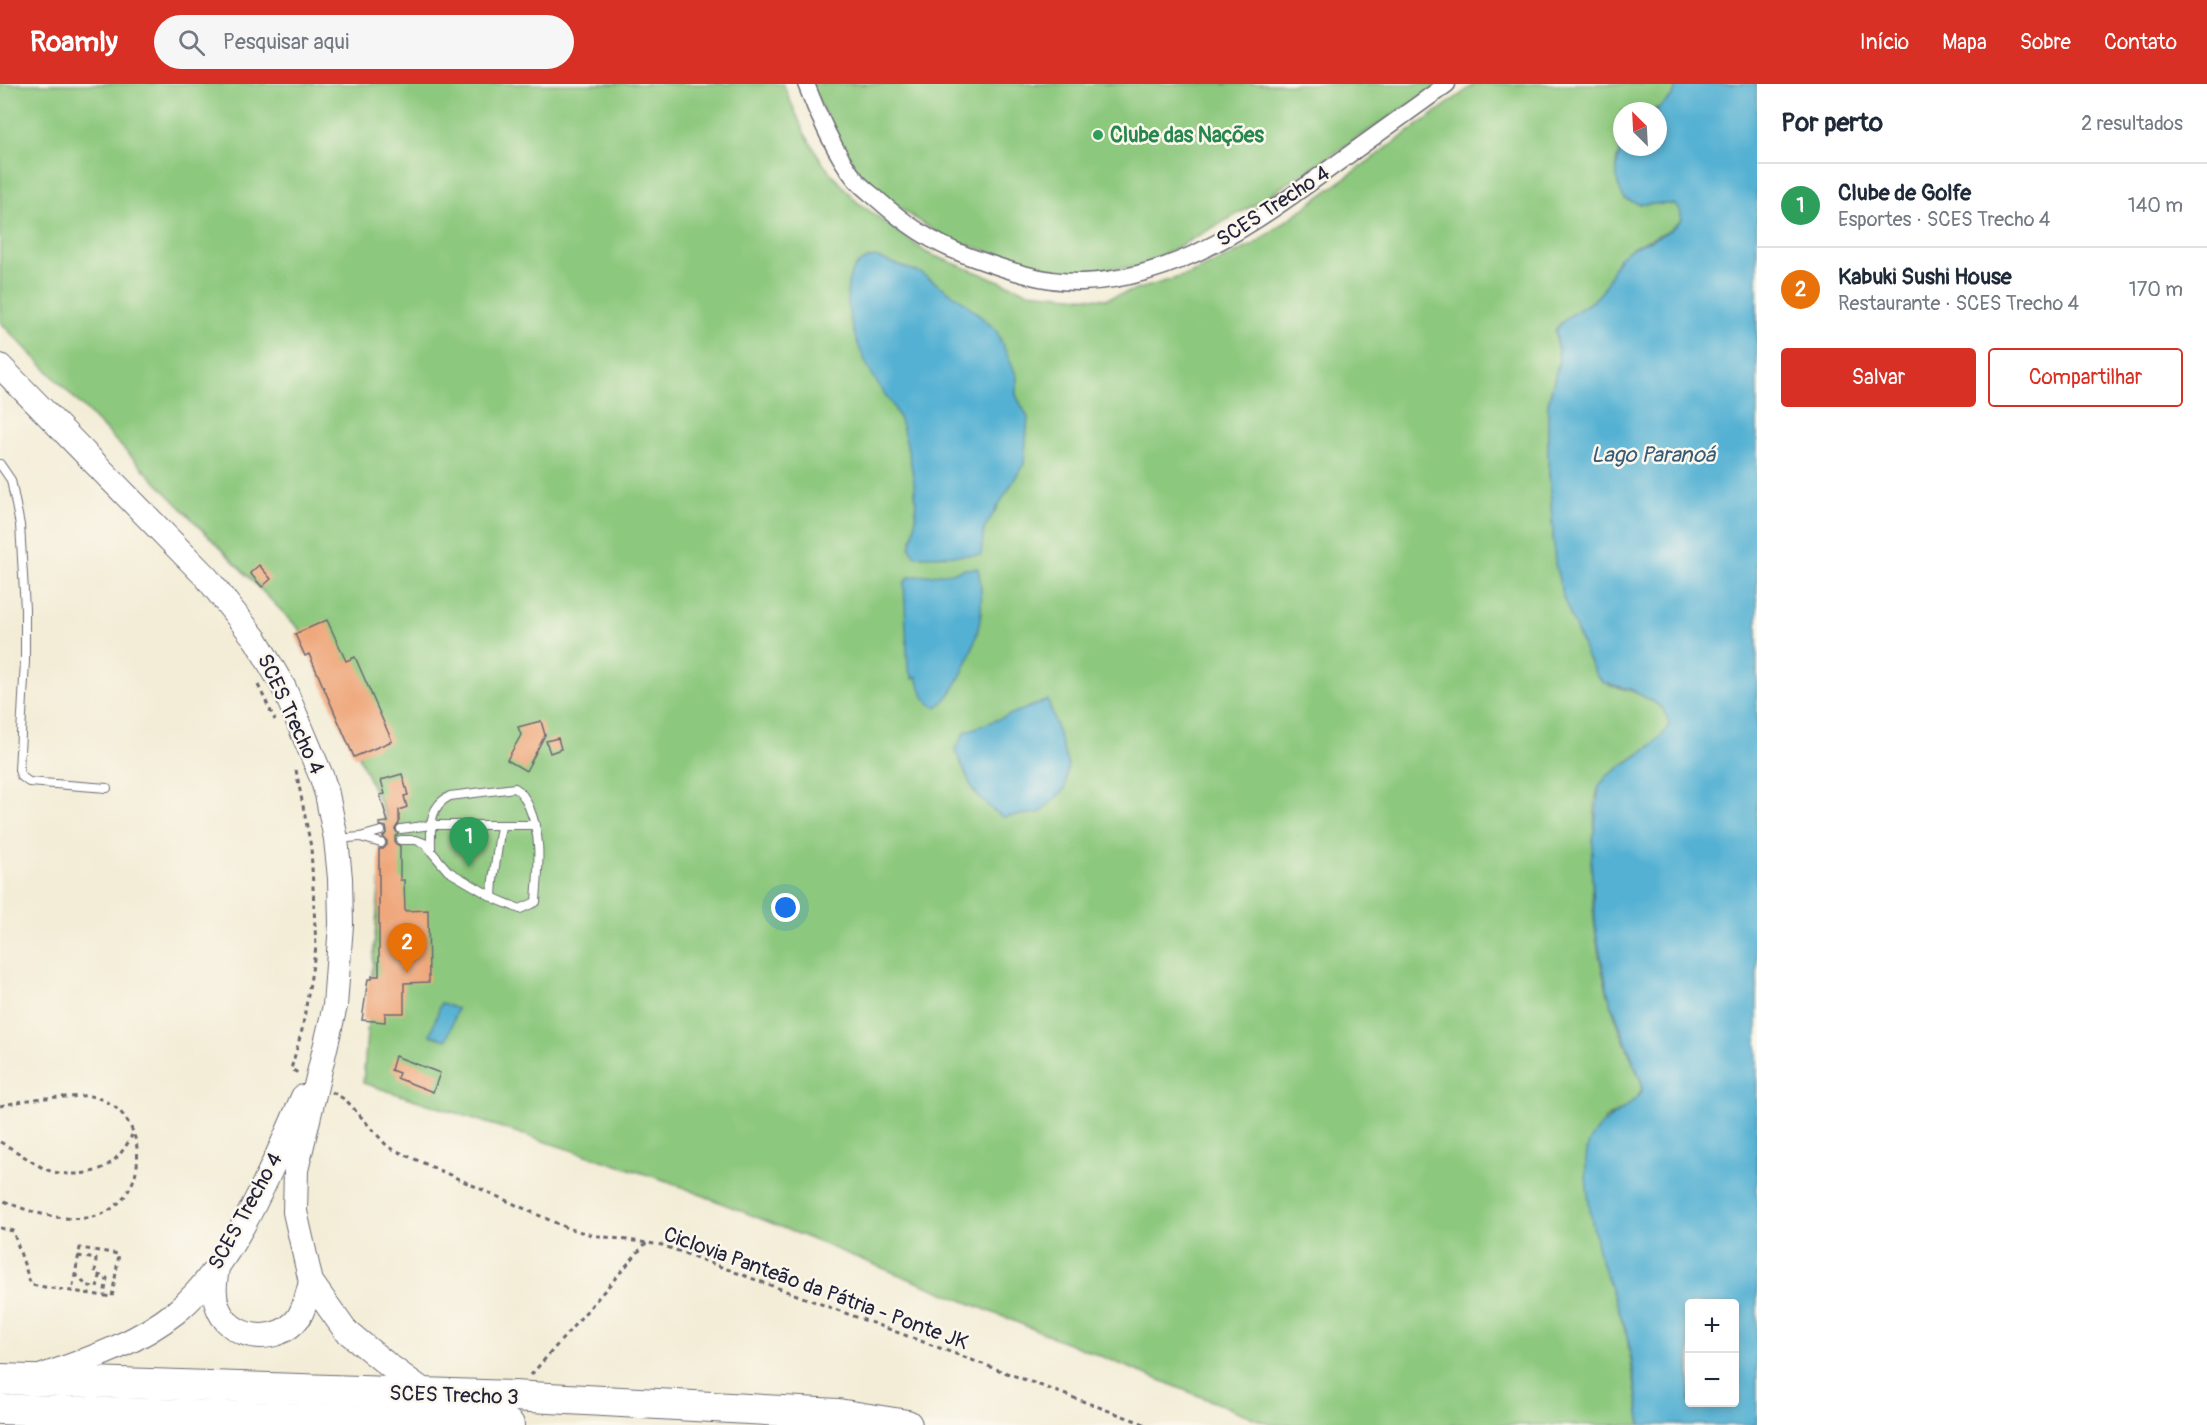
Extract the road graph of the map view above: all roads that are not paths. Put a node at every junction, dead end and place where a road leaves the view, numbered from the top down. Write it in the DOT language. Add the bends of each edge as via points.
graph roads {
  1 [pos="806,84"];
  2 [pos="1447,84"];
  3 [pos="0,366"];
  4 [pos="0,464"];
  5 [pos="106,788"];
  6 [pos="431,825"];
  7 [pos="536,825"];
  8 [pos="501,826"];
  9 [pos="401,829"];
  10 [pos="381,831"];
  11 [pos="360,837"];
  12 [pos="336,839"];
  13 [pos="401,840"];
  14 [pos="381,843"];
  15 [pos="431,849"];
  16 [pos="492,897"];
  17 [pos="323,1054"];
  18 [pos="217,1268"];
  19 [pos="311,1282"];
  20 [pos="0,1379"];
  21 [pos="31,1380"];
  22 [pos="428,1394"];
  23 [pos="0,1409"];
  24 [pos="511,1411"];
  25 [pos="219,1417"];
  26 [pos="252,1425"];
  27 [pos="907,1425"];
  1 -- 2 [label="street, SCES Trecho 4" via="831,139 856,180 905,223 948,249 1005,270 1081,282 1149,272 1229,237 1266,215"];
  3 -- 12 [label="street, SCES Trecho 4" via="207,578 256,640 302,728 327,794"];
  4 -- 5 [label="lane" via="11,480 20,525 25,661 19,770 29,782"];
  6 -- 7 [label="lane" via="436,806 450,796 511,787 524,795"];
  6 -- 8 [label="lane"];
  6 -- 9 [label="lane"];
  6 -- 15 [label="lane"];
  7 -- 8 [label="lane"];
  7 -- 16 [label="lane" via="536,902 520,909"];
  8 -- 16 [label="lane"];
  10 -- 11 [label="lane"];
  11 -- 12 [label="lane"];
  11 -- 14 [label="lane"];
  12 -- 17 [label="street, SCES Trecho 4" via="340,878 339,969"];
  13 -- 15 [label="lane" via="416,840"];
  15 -- 16 [label="lane" via="448,871"];
  17 -- 18 [label="street, SCES Trecho 4" via="264,1184"];
  17 -- 19 [label="street, SCES Trecho 4" via="305,1080 296,1170 295,1212"];
  18 -- 19 [label="street" via="217,1306 239,1331 253,1337 287,1330 299,1317"];
  18 -- 21 [label="street, SCES Trecho 4" via="177,1311 141,1336"];
  19 -- 22 [label="street, SCES Trecho 4" via="345,1330"];
  20 -- 21 [label="highway, SCES Trecho 3"];
  21 -- 22 [label="highway, SCES Trecho 3"];
  22 -- 24 [label="highway, SCES Trecho 3"];
  23 -- 25 [label="highway, SCES Trecho 3"];
  24 -- 25 [label="highway, SCES Trecho 3"];
  24 -- 27 [label="highway, SCES Trecho 3" via="838,1414"];
  25 -- 26 [label="highway"];
}
